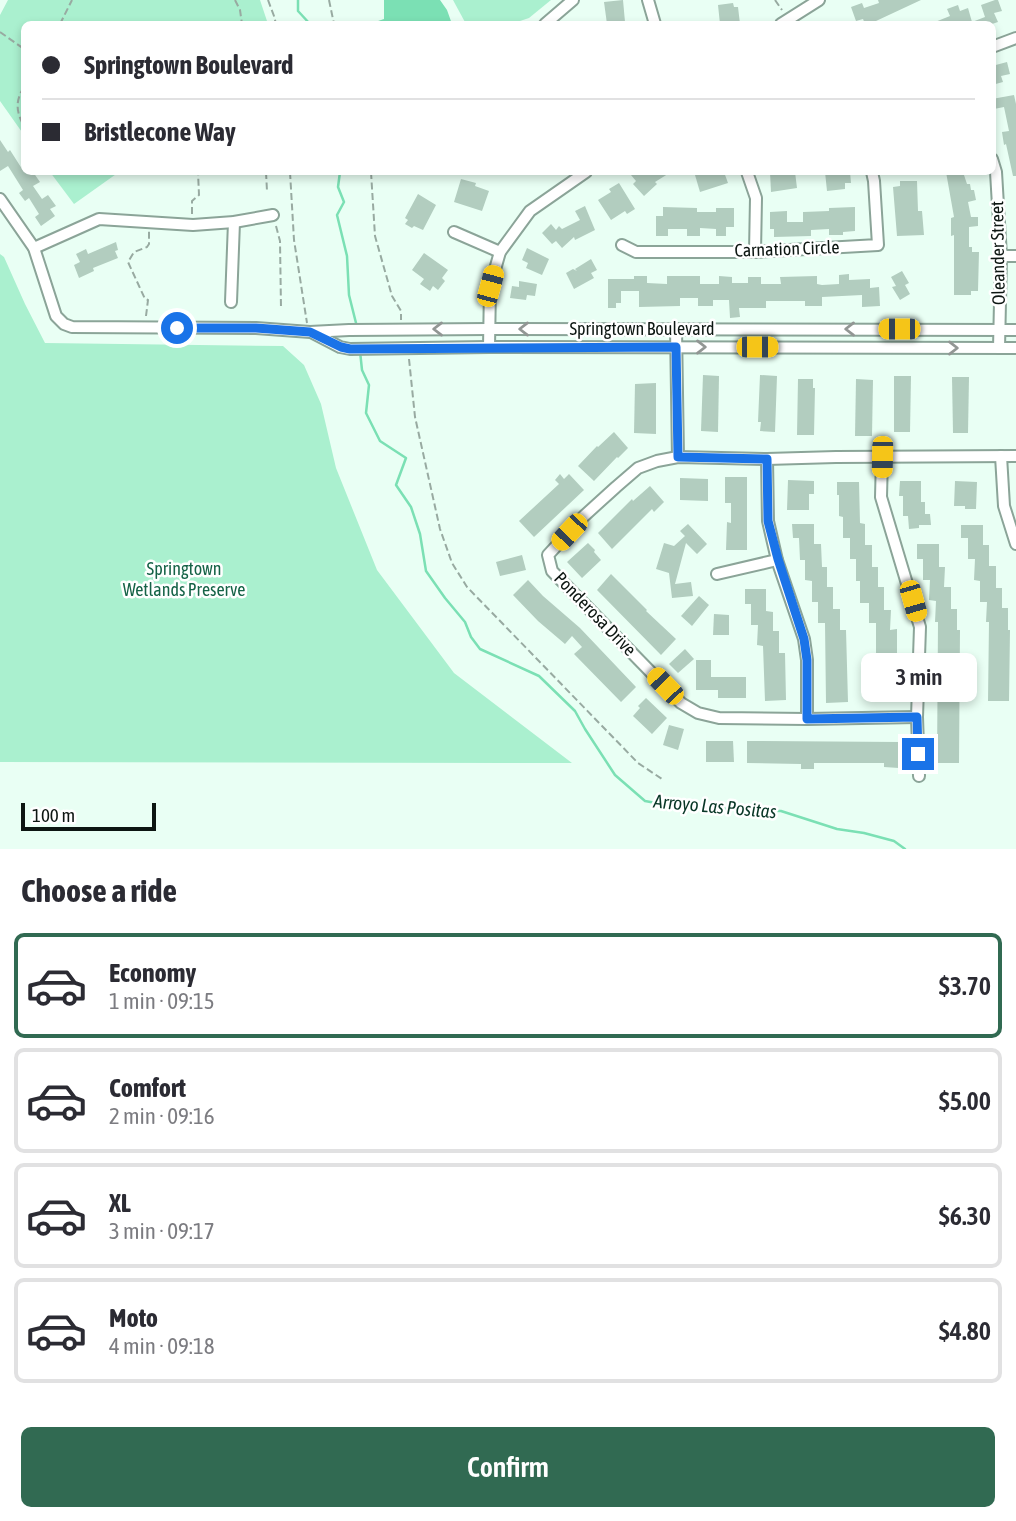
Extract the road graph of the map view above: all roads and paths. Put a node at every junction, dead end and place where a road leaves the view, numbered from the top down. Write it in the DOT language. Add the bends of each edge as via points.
graph roads {
  1 [pos="72,0"];
  2 [pos="235,0"];
  3 [pos="268,0"];
  4 [pos="329,0"];
  5 [pos="573,0"];
  6 [pos="648,0"];
  7 [pos="775,0"];
  8 [pos="819,0"];
  9 [pos="62,21"];
  10 [pos="242,21"];
  11 [pos="275,21"];
  12 [pos="333,21"];
  13 [pos="548,21"];
  14 [pos="654,21"];
  15 [pos="786,21"];
  16 [pos="790,21"];
  17 [pos="0,32"];
  18 [pos="1016,38"];
  19 [pos="996,46"];
  20 [pos="21,47"];
  21 [pos="21,92"];
  22 [pos="21,120"];
  23 [pos="996,172"];
  24 [pos="198,175"];
  25 [pos="266,175"];
  26 [pos="290,175"];
  27 [pos="371,175"];
  28 [pos="748,175"];
  29 [pos="873,175"];
  30 [pos="574,176"];
  31 [pos="267,191"];
  32 [pos="0,199"];
  33 [pos="192,214"];
  34 [pos="273,215"];
  35 [pos="150,222"];
  36 [pos="234,222"];
  37 [pos="454,232"];
  38 [pos="622,246"];
  39 [pos="34,248"];
  40 [pos="500,252"];
  41 [pos="755,252"];
  42 [pos="1001,256"];
  43 [pos="1016,256"];
  44 [pos="232,302"];
  45 [pos="281,308"];
  46 [pos="146,320"];
  47 [pos="401,321"];
  48 [pos="489,329"];
  49 [pos="676,329"];
  50 [pos="999,330"];
  51 [pos="1016,330"];
  52 [pos="310,332"];
  53 [pos="489,347"];
  54 [pos="676,347"];
  55 [pos="999,348"];
  56 [pos="1016,348"];
  57 [pos="409,358"];
  58 [pos="1001,456"];
  59 [pos="1016,456"];
  60 [pos="678,457"];
  61 [pos="882,457"];
  62 [pos="767,459"];
  63 [pos="1016,544"];
  64 [pos="778,559"];
  65 [pos="717,574"];
  66 [pos="917,717"];
  67 [pos="807,719"];
  68 [pos="919,776"];
  69 [pos="662,779"];
  1 -- 9 [label="path"];
  2 -- 10 [label="path"];
  3 -- 11 [label="path"];
  4 -- 12 [label="path"];
  5 -- 13 [label="street"];
  6 -- 14 [label="street"];
  7 -- 15 [label="path"];
  8 -- 16 [label="street"];
  17 -- 20 [label="path"];
  18 -- 19 [label="street"];
  21 -- 22 [label="path" via="16,107"];
  23 -- 42 [label="street, Oleander Street"];
  24 -- 33 [label="path" via="199,195 192,201"];
  25 -- 31 [label="path"];
  26 -- 52 [label="path" via="294,240"];
  27 -- 47 [label="path" via="375,236"];
  28 -- 41 [label="street" via="756,198"];
  29 -- 41 [label="street, Carnation Circle" via="878,246"];
  30 -- 40 [label="street" via="530,211"];
  32 -- 39 [label="street"];
  34 -- 36 [label="street"];
  34 -- 45 [label="path" via="280,241"];
  35 -- 36 [label="street"];
  35 -- 39 [label="street" via="99,219"];
  35 -- 46 [label="path" via="149,244 134,252 128,262 148,300"];
  36 -- 44 [label="street"];
  37 -- 40 [label="street"];
  38 -- 41 [label="street, Carnation Circle" via="636,252"];
  39 -- 52 [label="street, Springtown Boulevard" via="56,316 72,327"];
  40 -- 48 [label="street" via="490,286"];
  42 -- 43 [label="street"];
  42 -- 50 [label="street, Oleander Street"];
  49 -- 48 [label="street, Springtown Boulevard, one-way"];
  48 -- 52 [label="street, Springtown Boulevard, one-way"];
  48 -- 53 [label="street"];
  50 -- 49 [label="street, Springtown Boulevard, one-way"];
  49 -- 54 [label="street"];
  50 -- 51 [label="street, Springtown Boulevard"];
  50 -- 55 [label="street, Oleander Street"];
  52 -- 53 [label="street, Springtown Boulevard" via="350,349"];
  53 -- 54 [label="street, Springtown Boulevard"];
  54 -- 55 [label="street, Springtown Boulevard, one-way"];
  54 -- 60 [label="street"];
  55 -- 56 [label="street, Springtown Boulevard"];
  57 -- 69 [label="path" via="415,417 452,563 467,587 638,763"];
  58 -- 59 [label="street"];
  58 -- 61 [label="street"];
  58 -- 63 [label="street" via="1004,506"];
  60 -- 62 [label="street"];
  60 -- 67 [label="street, Ponderosa Drive" via="638,468 584,516 548,555 552,571 681,703 698,713 719,718"];
  61 -- 62 [label="street"];
  61 -- 66 [label="street" via="881,497 920,627"];
  62 -- 64 [label="street" via="768,521"];
  64 -- 65 [label="street"];
  64 -- 67 [label="street" via="804,639"];
  66 -- 67 [label="street, Ponderosa Drive"];
  66 -- 68 [label="street"];
}
